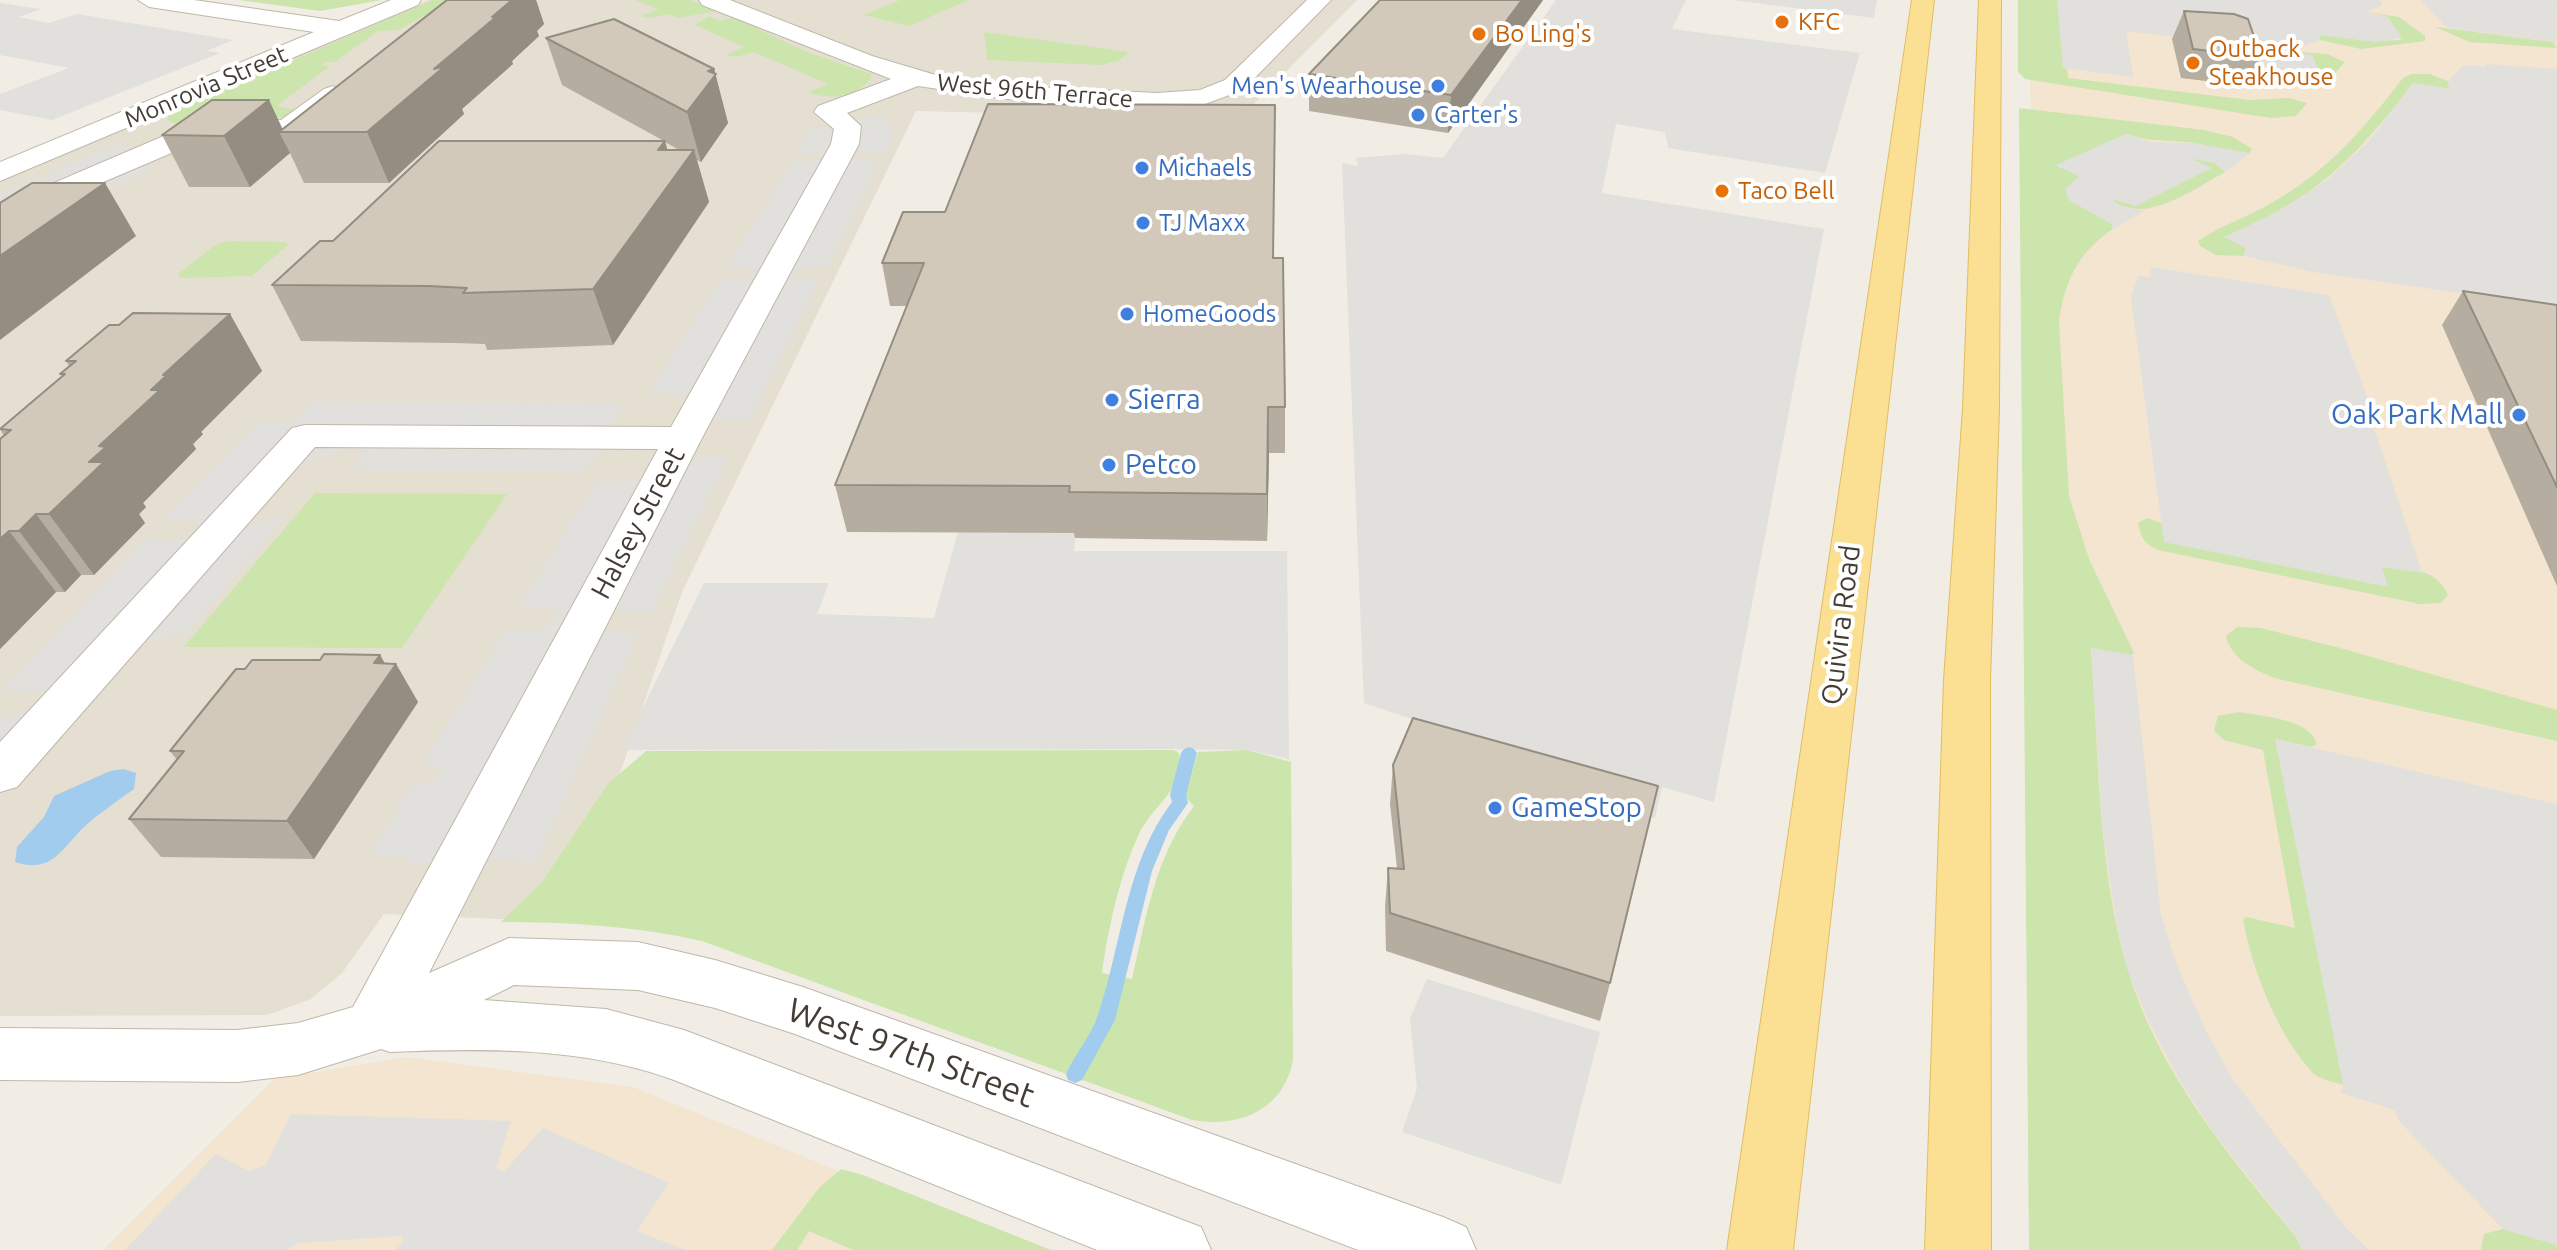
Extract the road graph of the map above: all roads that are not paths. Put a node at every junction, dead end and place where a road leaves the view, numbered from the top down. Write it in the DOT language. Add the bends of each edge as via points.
graph roads {
  1 [pos="149,0"];
  2 [pos="410,0"];
  3 [pos="710,0"];
  4 [pos="1320,0"];
  5 [pos="1923,0"];
  6 [pos="1990,0"];
  7 [pos="342,29"];
  8 [pos="359,75"];
  9 [pos="916,78"];
  10 [pos="122,123"];
  11 [pos="190,135"];
  12 [pos="0,172"];
  13 [pos="0,217"];
  14 [pos="683,438"];
  15 [pos="0,774"];
  16 [pos="372,1027"];
  17 [pos="0,1054"];
  18 [pos="1178,1250"];
  19 [pos="1443,1250"];
  20 [pos="1760,1250"];
  21 [pos="1958,1250"];
  1 -- 7 [label="street"];
  2 -- 7 [label="street, Monrovia Street"];
  3 -- 9 [label="street, West 96th Terrace" via="823,48"];
  4 -- 9 [label="street, West 96th Terrace" via="1218,95 1192,100 1045,96"];
  5 -- 20 [label="main road, Quivira Road"];
  6 -- 21 [label="main road" via="1981,408 1967,680"];
  7 -- 10 [label="street, Monrovia Street"];
  8 -- 11 [label="street" via="288,128"];
  9 -- 14 [label="street, Halsey Street" via="827,112 848,126 845,144"];
  10 -- 11 [label="street"];
  10 -- 12 [label="street, Monrovia Street"];
  11 -- 13 [label="street"];
  14 -- 15 [label="street" via="305,436"];
  14 -- 16 [label="street, Halsey Street"];
  16 -- 17 [label="street, West 97th Street" via="298,1049 237,1056"];
  16 -- 18 [label="street, West 97th Street" via="477,1023 608,1036 690,1060"];
  16 -- 19 [label="street, West 97th Street" via="509,961 638,966 803,1012"];
}
